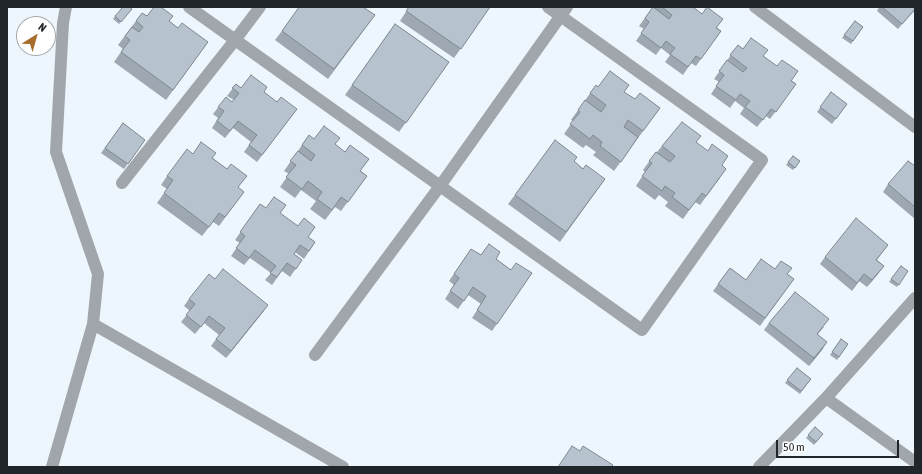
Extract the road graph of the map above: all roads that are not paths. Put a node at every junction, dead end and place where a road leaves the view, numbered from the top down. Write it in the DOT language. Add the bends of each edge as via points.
graph roads {
  1 [pos="66,7"];
  2 [pos="189,7"];
  3 [pos="260,7"];
  4 [pos="548,7"];
  5 [pos="755,7"];
  6 [pos="564,11"];
  7 [pos="235,40"];
  8 [pos="915,127"];
  9 [pos="122,182"];
  10 [pos="440,186"];
  11 [pos="915,298"];
  12 [pos="93,324"];
  13 [pos="315,355"];
  14 [pos="826,398"];
  15 [pos="915,462"];
  16 [pos="52,467"];
  17 [pos="343,467"];
  18 [pos="759,467"];
  1 -- 12 [label="street" via="62,22 56,152 98,274"];
  2 -- 7 [label="street"];
  3 -- 7 [label="street"];
  4 -- 6 [label="street"];
  5 -- 8 [label="street"];
  6 -- 10 [label="street"];
  6 -- 10 [label="street" via="762,160 642,330"];
  7 -- 9 [label="street"];
  7 -- 10 [label="street"];
  10 -- 13 [label="street"];
  11 -- 14 [label="street"];
  12 -- 16 [label="street"];
  12 -- 17 [label="street"];
  14 -- 15 [label="street"];
  14 -- 18 [label="street"];
}
